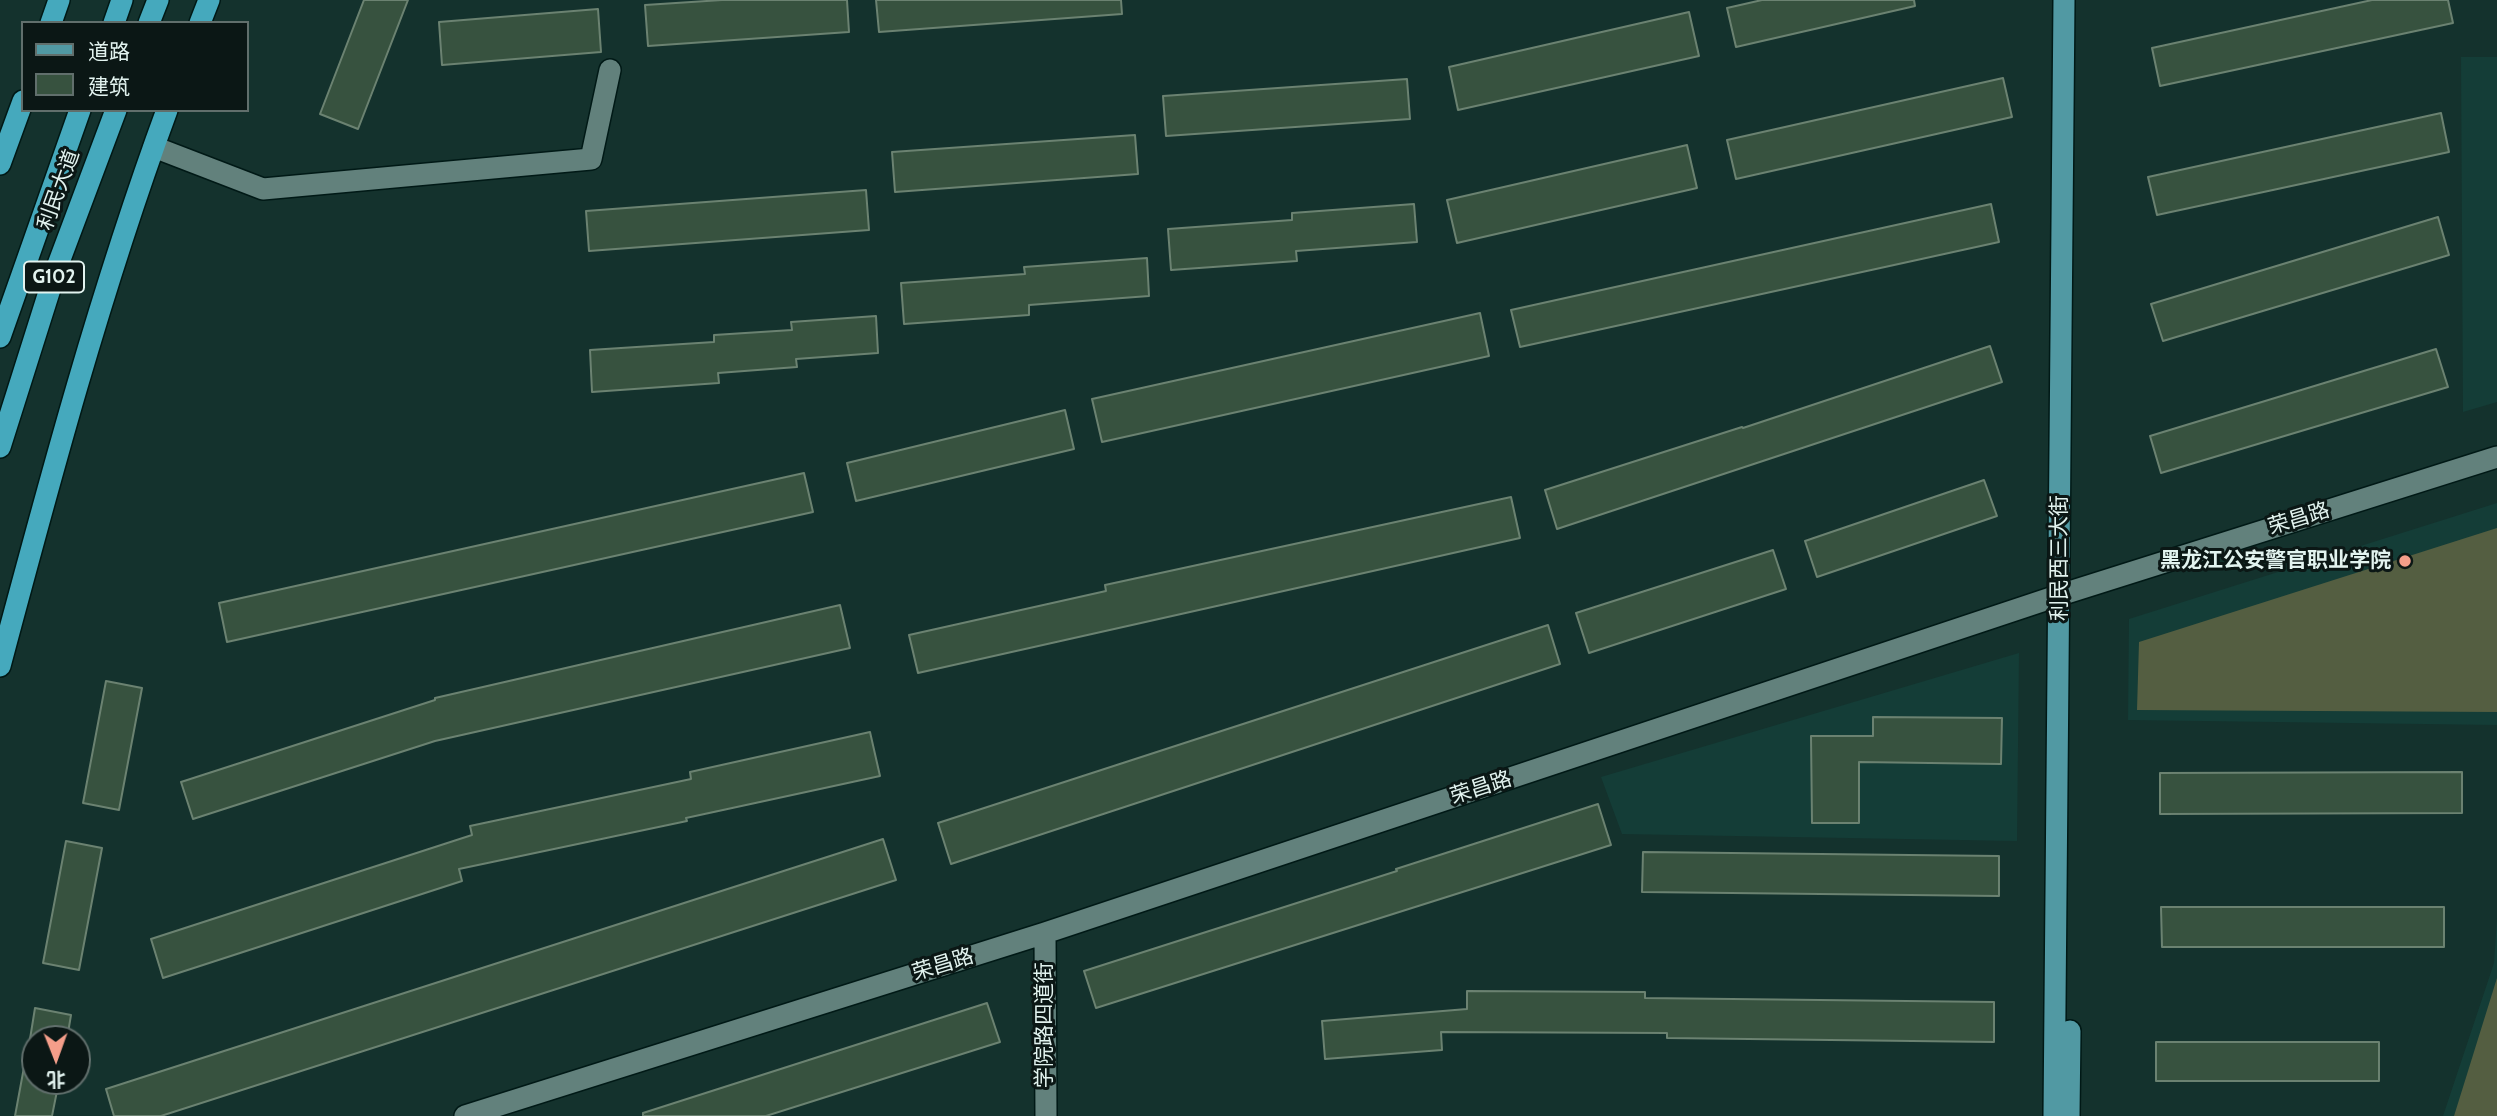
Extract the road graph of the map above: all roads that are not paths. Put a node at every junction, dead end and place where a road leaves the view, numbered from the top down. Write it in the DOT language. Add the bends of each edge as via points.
graph roads {
  1 [pos="59,0"];
  2 [pos="122,0"];
  3 [pos="158,0"];
  4 [pos="209,0"];
  5 [pos="2064,0"];
  6 [pos="2075,0"];
  7 [pos="52,21"];
  8 [pos="115,21"];
  9 [pos="150,21"];
  10 [pos="201,21"];
  11 [pos="610,70"];
  12 [pos="21,106"];
  13 [pos="79,112"];
  14 [pos="115,112"];
  15 [pos="166,112"];
  16 [pos="154,147"];
  17 [pos="0,164"];
  18 [pos="0,337"];
  19 [pos="0,447"];
  20 [pos="2497,457"];
  21 [pos="2066,593"];
  22 [pos="0,666"];
  23 [pos="1045,933"];
  24 [pos="465,1116"];
  25 [pos="1046,1116"];
  26 [pos="2054,1116"];
  27 [pos="2069,1116"];
  1 -- 7 [label="highway"];
  2 -- 8 [label="highway"];
  3 -- 9 [label="highway"];
  4 -- 10 [label="highway"];
  5 -- 21 [label="main road, 利民西三大街"];
  6 -- 21 [label="main road, 利民西三大街"];
  11 -- 16 [label="street" via="591,159 264,189"];
  12 -- 17 [label="highway"];
  13 -- 18 [label="highway, 利民大道 / G102"];
  14 -- 19 [label="highway, 利民大道 / G102" via="56,270"];
  15 -- 16 [label="highway"];
  16 -- 22 [label="highway" via="82,369"];
  20 -- 21 [label="street, 荣昌路"];
  21 -- 23 [label="street, 荣昌路"];
  21 -- 26 [label="main road, 利民西三大街"];
  21 -- 27 [label="main road, 利民西三大街"];
  23 -- 24 [label="street, 荣昌路"];
  23 -- 25 [label="street, 学院路四道街"];
}
